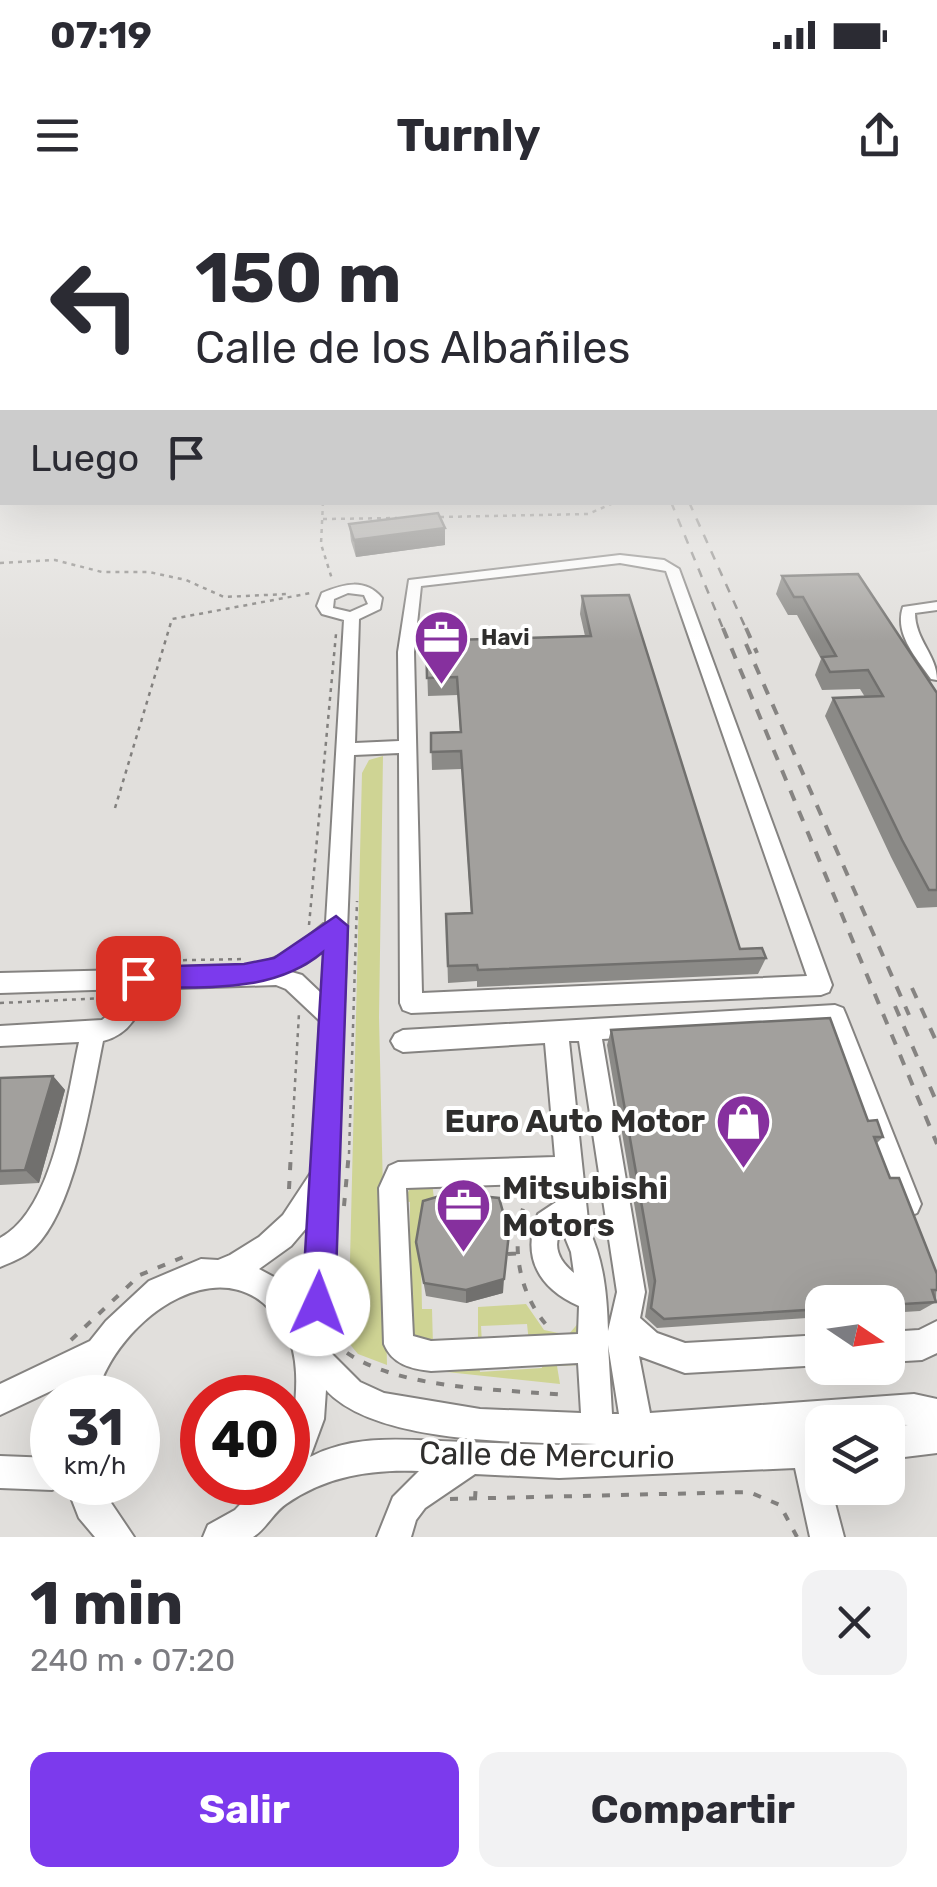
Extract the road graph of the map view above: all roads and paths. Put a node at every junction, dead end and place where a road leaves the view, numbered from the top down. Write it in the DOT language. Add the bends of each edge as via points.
graph roads {
  1 [pos="468,516"];
  2 [pos="437,517"];
  3 [pos="399,518"];
  4 [pos="324,519"];
  5 [pos="0,563"];
  6 [pos="322,593"];
  7 [pos="937,606"];
  8 [pos="343,621"];
  9 [pos="937,675"];
  10 [pos="407,747"];
  11 [pos="345,749"];
  12 [pos="115,808"];
  13 [pos="357,883"];
  14 [pos="336,926"];
  15 [pos="308,928"];
  16 [pos="246,968"];
  17 [pos="134,979"];
  18 [pos="0,983"];
  19 [pos="0,1002"];
  20 [pos="298,1007"];
  21 [pos="332,1017"];
  22 [pos="590,1029"];
  23 [pos="556,1031"];
  24 [pos="94,1033"];
  25 [pos="0,1036"];
  26 [pos="403,1041"];
  27 [pos="569,1170"];
  28 [pos="324,1174"];
  29 [pos="291,1194"];
  30 [pos="574,1207"];
  31 [pos="341,1218"];
  32 [pos="917,1227"];
  33 [pos="0,1253"];
  34 [pos="210,1263"];
  35 [pos="592,1298"];
  36 [pos="625,1324"];
  37 [pos="937,1336"];
  38 [pos="309,1343"];
  39 [pos="64,1346"];
  40 [pos="905,1346"];
  41 [pos="592,1348"];
  42 [pos="805,1351"];
  43 [pos="99,1352"];
  44 [pos="90,1375"];
  45 [pos="0,1400"];
  46 [pos="905,1410"];
  47 [pos="937,1414"];
  48 [pos="310,1418"];
  49 [pos="805,1420"];
  50 [pos="736,1422"];
  51 [pos="636,1429"];
  52 [pos="599,1430"];
  53 [pos="937,1436"];
  54 [pos="905,1441"];
  55 [pos="805,1442"];
  56 [pos="805,1447"];
  57 [pos="478,1455"];
  58 [pos="310,1471"];
  59 [pos="0,1472"];
  60 [pos="30,1473"];
  61 [pos="444,1500"];
  62 [pos="90,1505"];
  63 [pos="262,1505"];
  64 [pos="823,1505"];
  65 [pos="237,1532"];
  66 [pos="118,1536"];
  67 [pos="394,1537"];
  68 [pos="797,1537"];
  69 [pos="827,1537"];
  1 -- 2 [label="path"];
  3 -- 4 [label="path"];
  4 -- 6 [label="path"];
  5 -- 6 [label="path" via="55,560 102,572 149,572 224,598"];
  6 -- 8 [label="street" via="327,611"];
  6 -- 8 [label="street" via="348,588 372,594 371,610"];
  6 -- 12 [label="path" via="172,619"];
  7 -- 9 [label="street" via="908,610 909,634"];
  8 -- 11 [label="street"];
  8 -- 15 [label="path"];
  10 -- 10 [label="street" via="412,1002 822,986 669,566 620,559 414,583 406,652"];
  10 -- 11 [label="street"];
  11 -- 14 [label="street"];
  13 -- 31 [label="path" via="348,1200"];
  14 -- 16 [label="street" via="297,958"];
  14 -- 21 [label="street"];
  16 -- 17 [label="street"];
  16 -- 17 [label="path" via="242,957"];
  16 -- 21 [label="street" via="294,982"];
  17 -- 18 [label="street"];
  17 -- 19 [label="path"];
  17 -- 24 [label="street" via="121,1022"];
  20 -- 29 [label="path"];
  21 -- 28 [label="street"];
  22 -- 23 [label="street"];
  22 -- 32 [label="street" via="836,1014"];
  22 -- 36 [label="street" via="631,1292"];
  23 -- 26 [label="street"];
  23 -- 27 [label="street"];
  24 -- 25 [label="street"];
  24 -- 33 [label="street" via="51,1198 24,1243"];
  27 -- 30 [label="street"];
  27 -- 41 [label="street" via="398,1176 392,1188 399,1344 431,1356"];
  28 -- 34 [label="street" via="283,1240 253,1260"];
  28 -- 38 [label="street" via="318,1304"];
  30 -- 35 [label="street"];
  30 -- 35 [label="street" via="548,1224 543,1252 557,1280"];
  34 -- 38 [label="street, Calle de Mercurio" via="277,1292"];
  34 -- 39 [label="path" via="140,1275"];
  34 -- 43 [label="street" via="132,1311"];
  35 -- 41 [label="street"];
  36 -- 42 [label="street" via="648,1344 684,1358"];
  36 -- 51 [label="street" via="621,1336"];
  37 -- 40 [label="street"];
  38 -- 48 [label="street" via="315,1398"];
  38 -- 52 [label="street, Calle de Mercurio" via="350,1393 382,1408 480,1424"];
  41 -- 52 [label="street"];
  43 -- 44 [label="street"];
  43 -- 45 [label="street"];
  46 -- 47 [label="street, Calle de Mercurio"];
  49 -- 50 [label="street, Calle de Mercurio"];
  50 -- 51 [label="street, Calle de Mercurio"];
  50 -- 55 [label="street"];
  51 -- 52 [label="street, Calle de Mercurio"];
  53 -- 54 [label="street"];
  56 -- 57 [label="street, Calle de Mercurio" via="559,1462"];
  57 -- 58 [label="street, Calle de Mercurio" via="386,1454"];
  57 -- 67 [label="street" via="423,1486 406,1504"];
  59 -- 60 [label="street"];
  61 -- 68 [label="path" via="748,1492 780,1505"];
  62 -- 66 [label="street"];
  63 -- 65 [label="street"];
  64 -- 69 [label="street"];
}
